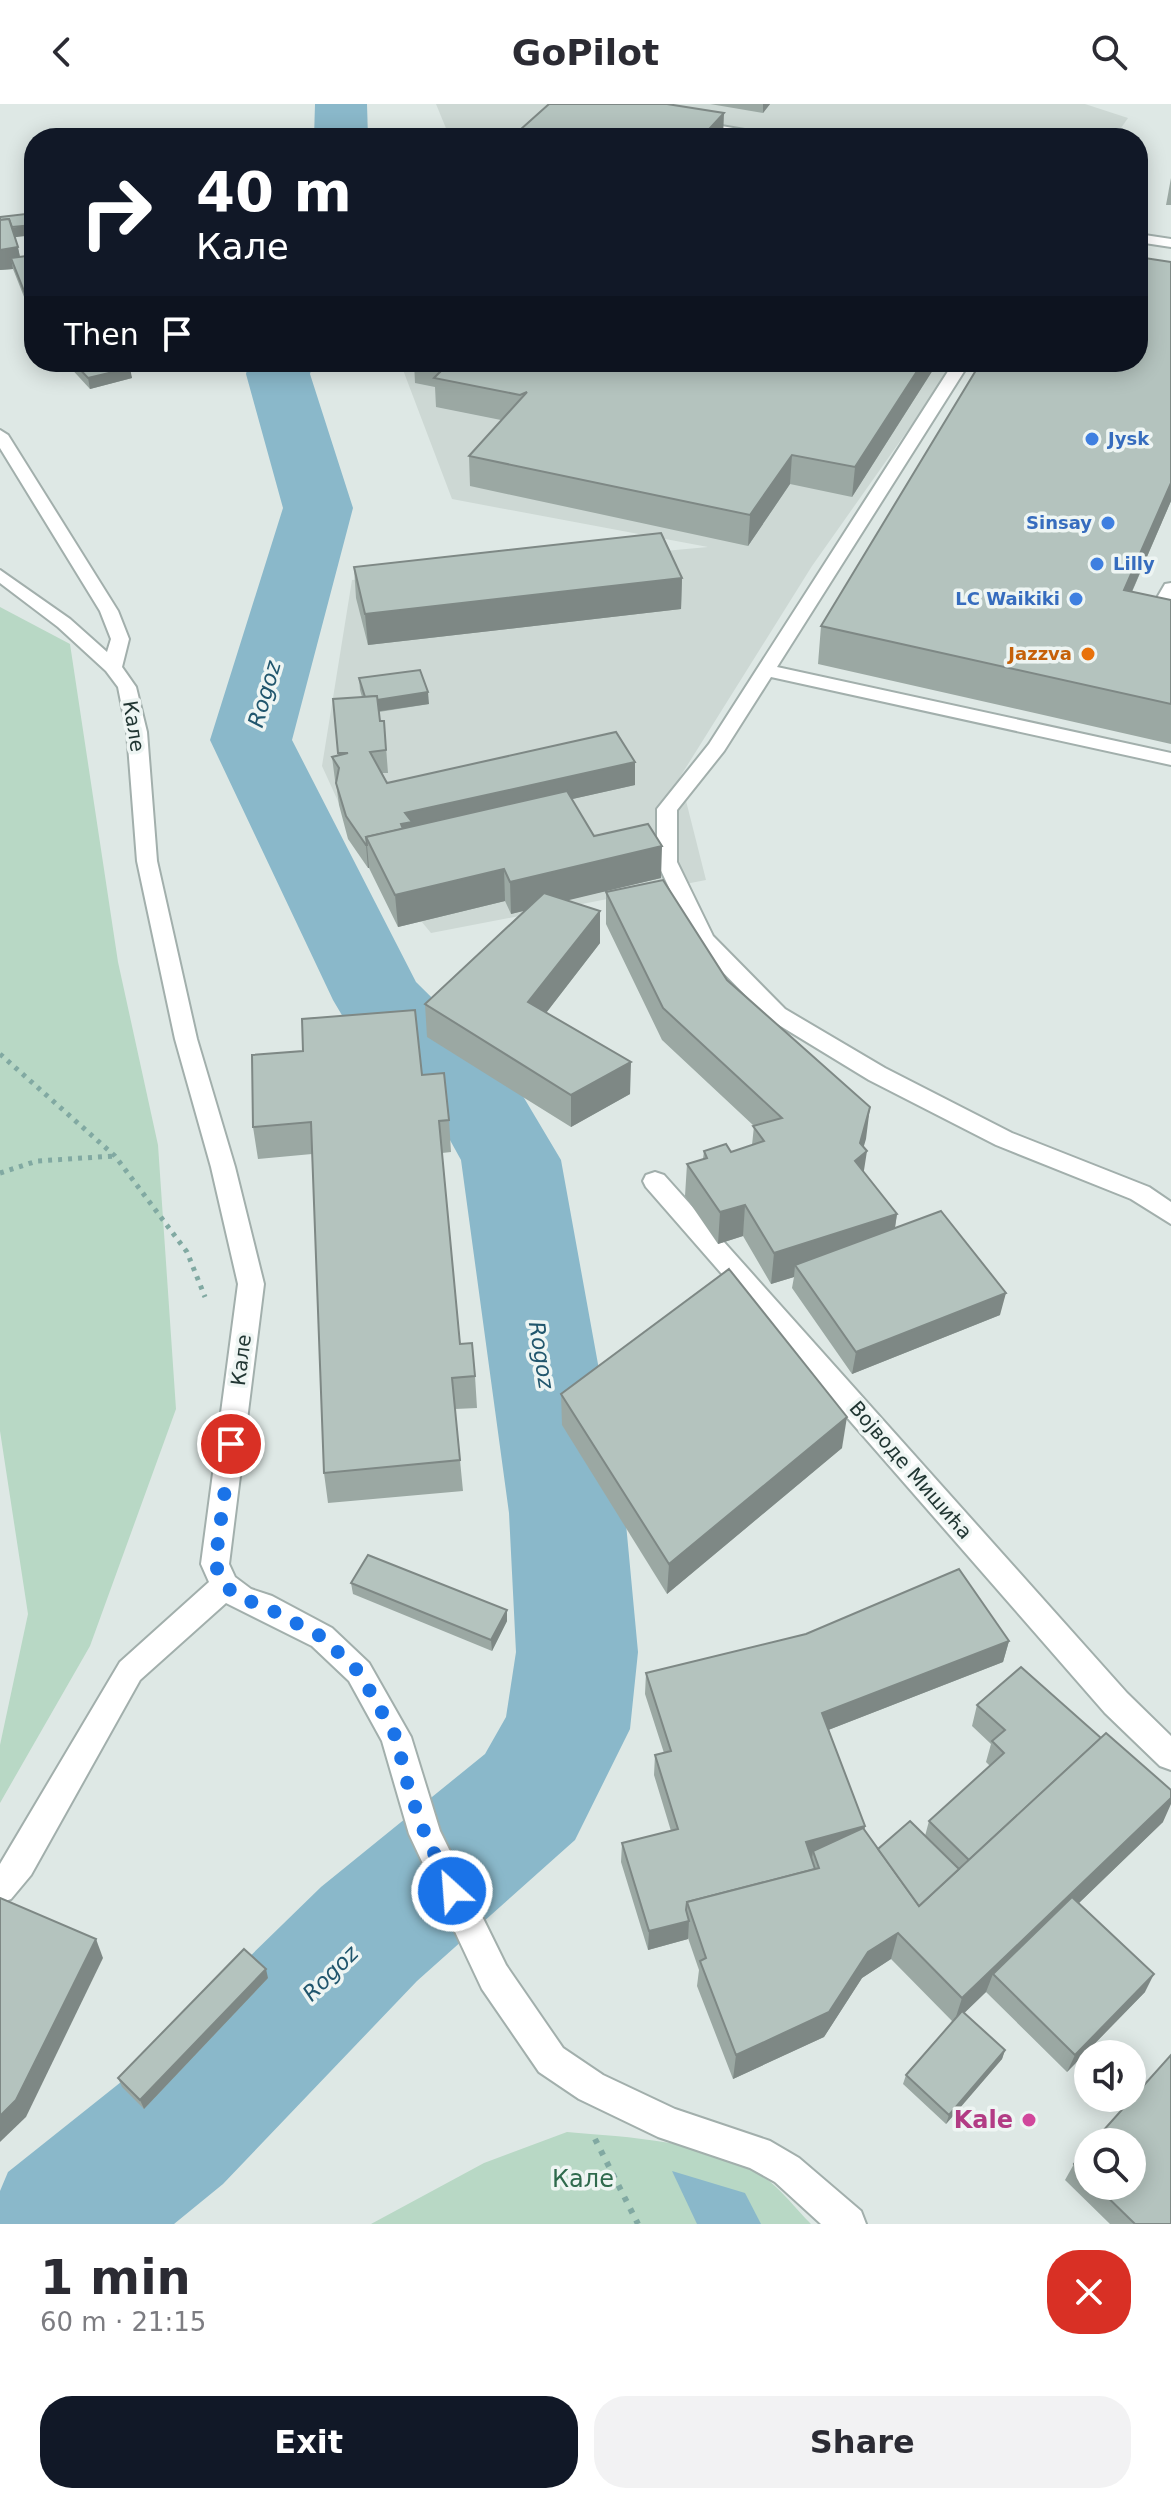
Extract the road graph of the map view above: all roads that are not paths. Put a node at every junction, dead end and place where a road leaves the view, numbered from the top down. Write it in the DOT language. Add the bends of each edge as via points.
graph roads {
  1 [pos="676,122"];
  2 [pos="711,128"];
  3 [pos="1148,240"];
  4 [pos="1171,243"];
  5 [pos="956,372"];
  6 [pos="0,435"];
  7 [pos="0,575"];
  8 [pos="1171,588"];
  9 [pos="1171,628"];
  10 [pos="113,667"];
  11 [pos="766,670"];
  12 [pos="1171,759"];
  13 [pos="655,1181"];
  14 [pos="1171,1215"];
  15 [pos="225,1586"];
  16 [pos="1171,1756"];
  17 [pos="0,1888"];
  18 [pos="848,2224"];
  1 -- 2 [label="street"];
  3 -- 4 [label="street"];
  5 -- 11 [label="street"];
  6 -- 10 [label="street" via="109,611 120,639"];
  7 -- 10 [label="street"];
  8 -- 9 [label="street" via="1156,615"];
  10 -- 15 [label="street, Кале" via="127,687 137,732 147,861 186,1039 251,1284 215,1564"];
  11 -- 12 [label="street"];
  11 -- 14 [label="street" via="717,747 667,809 667,862 704,940 777,1014 864,1066 1004,1139 1140,1193"];
  13 -- 16 [label="street, Војводе Мишића" via="1116,1703"];
  15 -- 17 [label="street" via="130,1671 20,1864"];
  15 -- 18 [label="street" via="322,1637 359,1672 396,1737 425,1834 494,1977 551,2060 591,2087 670,2125 758,2153 787,2170"];
}
